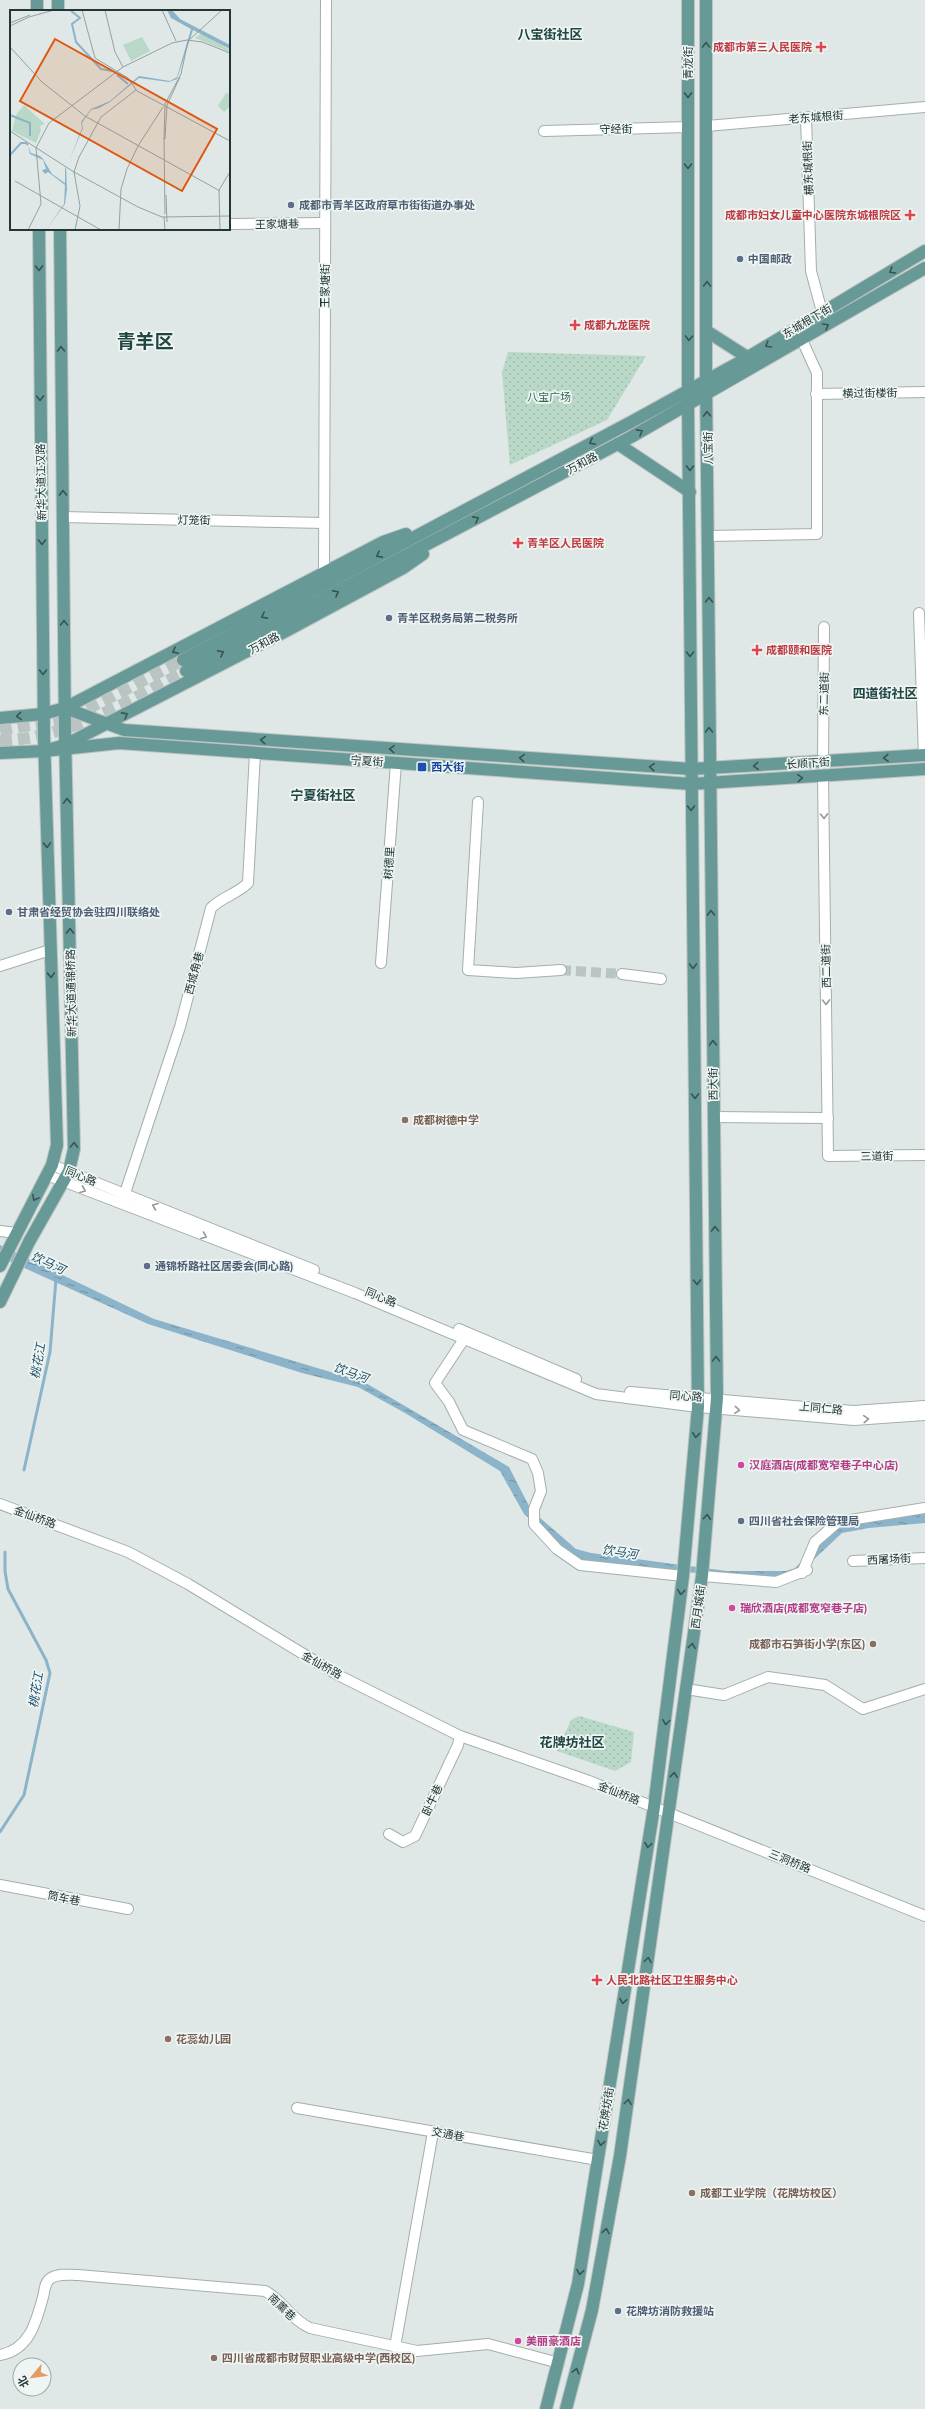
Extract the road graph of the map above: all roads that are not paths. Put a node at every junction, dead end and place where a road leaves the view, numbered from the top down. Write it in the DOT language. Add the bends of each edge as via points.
graph roads {
  1 [pos="326,0"];
  2 [pos="688,0"];
  3 [pos="706,0"];
  4 [pos="925,107"];
  5 [pos="806,118"];
  6 [pos="706,126"];
  7 [pos="688,127"];
  8 [pos="544,131"];
  9 [pos="325,223"];
  10 [pos="230,224"];
  11 [pos="39,230"];
  12 [pos="60,230"];
  13 [pos="925,251"];
  14 [pos="925,268"];
  15 [pos="822,312"];
  16 [pos="708,332"];
  17 [pos="802,340"];
  18 [pos="747,357"];
  19 [pos="706,380"];
  20 [pos="688,389"];
  21 [pos="925,392"];
  22 [pos="707,394"];
  23 [pos="816,394"];
  24 [pos="688,406"];
  25 [pos="618,444"];
  26 [pos="690,492"];
  27 [pos="63,517"];
  28 [pos="448,518"];
  29 [pos="324,523"];
  30 [pos="456,530"];
  31 [pos="708,536"];
  32 [pos="324,572"];
  33 [pos="919,613"];
  34 [pos="824,626"];
  35 [pos="65,708"];
  36 [pos="43,714"];
  37 [pos="0,718"];
  38 [pos="106,724"];
  39 [pos="65,732"];
  40 [pos="44,736"];
  41 [pos="65,747"];
  42 [pos="44,751"];
  43 [pos="255,753"];
  44 [pos="0,754"];
  45 [pos="925,756"];
  46 [pos="823,762"];
  47 [pos="396,763"];
  48 [pos="691,769"];
  49 [pos="710,769"];
  50 [pos="925,769"];
  51 [pos="823,777"];
  52 [pos="710,783"];
  53 [pos="691,784"];
  54 [pos="478,802"];
  55 [pos="50,950"];
  56 [pos="382,963"];
  57 [pos="0,966"];
  58 [pos="561,970"];
  59 [pos="622,974"];
  60 [pos="661,979"];
  61 [pos="714,1117"];
  62 [pos="828,1118"];
  63 [pos="925,1155"];
  64 [pos="828,1156"];
  65 [pos="49,1170"];
  66 [pos="69,1171"];
  67 [pos="63,1183"];
  68 [pos="126,1194"];
  69 [pos="121,1204"];
  70 [pos="0,1231"];
  71 [pos="15,1235"];
  72 [pos="0,1266"];
  73 [pos="0,1302"];
  74 [pos="464,1339"];
  75 [pos="699,1402"];
  76 [pos="716,1403"];
  77 [pos="925,1406"];
  78 [pos="925,1415"];
  79 [pos="0,1504"];
  80 [pos="925,1508"];
  81 [pos="925,1558"];
  82 [pos="853,1561"];
  83 [pos="683,1576"];
  84 [pos="702,1576"];
  85 [pos="686,1689"];
  86 [pos="925,1689"];
  87 [pos="460,1736"];
  88 [pos="654,1806"];
  89 [pos="670,1814"];
  90 [pos="389,1834"];
  91 [pos="0,1885"];
  92 [pos="128,1909"];
  93 [pos="925,1916"];
  94 [pos="297,2108"];
  95 [pos="433,2132"];
  96 [pos="598,2160"];
  97 [pos="395,2347"];
  98 [pos="0,2355"];
  99 [pos="558,2363"];
  100 [pos="546,2409"];
  101 [pos="566,2409"];
  1 -- 9 [label="street, 王家塘街"];
  2 -- 7 [label="main road, 青龙街, one-way"];
  6 -- 3 [label="main road, 青龙街, one-way"];
  4 -- 5 [label="street, 老东城根街"];
  5 -- 6 [label="street, 老东城根街"];
  5 -- 15 [label="street, 横东城根街" via="811,272"];
  16 -- 6 [label="main road, 八宝街, one-way"];
  7 -- 8 [label="street, 守经街"];
  7 -- 20 [label="main road, 八宝街, one-way"];
  9 -- 10 [label="street, 王家塘巷"];
  9 -- 29 [label="street, 王家塘街"];
  11 -- 36 [label="main road, 新华大道江汉路, one-way"];
  27 -- 12 [label="main road, 新华大道江汉路, one-way"];
  13 -- 15 [label="main road, 东城根下街, one-way"];
  17 -- 14 [label="main road, 东城根下街, one-way"];
  15 -- 18 [label="main road, 东城根下街, one-way"];
  16 -- 18 [label="main road"];
  16 -- 19 [label="main road, 八宝街"];
  17 -- 22 [label="main road, 东城根下街"];
  17 -- 23 [label="street" via="817,373"];
  18 -- 19 [label="main road, 东城根下街"];
  19 -- 20 [label="main road, 东城根下街"];
  19 -- 22 [label="main road, 八宝街"];
  20 -- 24 [label="main road, 八宝街"];
  20 -- 28 [label="main road, 万和路, one-way" via="633,421"];
  21 -- 23 [label="street, 横过街楼街"];
  22 -- 24 [label="main road, 万和路"];
  31 -- 22 [label="main road, 八宝街, one-way"];
  23 -- 31 [label="street" via="817,534"];
  25 -- 24 [label="main road, 万和路, one-way"];
  24 -- 26 [label="main road, 八宝街, one-way"];
  25 -- 26 [label="main road"];
  30 -- 25 [label="main road, 万和路, one-way"];
  26 -- 48 [label="main road, 八宝街, one-way"];
  27 -- 29 [label="street, 灯笼街"];
  35 -- 27 [label="main road, 新华大道江汉路, one-way"];
  28 -- 30 [label="main road, 万和路, one-way" via="184,665"];
  28 -- 32 [label="main road, 万和路" via="383,542"];
  29 -- 32 [label="street, 王家塘街"];
  38 -- 30 [label="main road, 万和路, one-way" via="403,568"];
  49 -- 31 [label="main road, 八宝街, one-way"];
  32 -- 35 [label="main road, 万和路, one-way"];
  33 -- 45 [label="street"];
  34 -- 46 [label="street, 东二道街"];
  35 -- 36 [label="main road, 万和路"];
  35 -- 38 [label="main road, 宁夏街"];
  35 -- 39 [label="main road, 新华大道江汉路"];
  36 -- 37 [label="main road, 万和路, one-way"];
  36 -- 40 [label="main road, 新华大道江汉路"];
  38 -- 41 [label="main road, 万和路"];
  48 -- 38 [label="main road, 宁夏街, one-way" via="124,730"];
  39 -- 41 [label="main road, 新华大道通锦桥路"];
  40 -- 42 [label="main road, 新华大道通锦桥路"];
  41 -- 42 [label="main road, 宁夏街"];
  41 -- 43 [label="main road, 宁夏街" via="118,743"];
  66 -- 41 [label="main road, 新华大道通锦桥路, one-way" via="74,1149"];
  42 -- 44 [label="main road, 宁夏街"];
  42 -- 55 [label="main road, 新华大道通锦桥路, one-way"];
  43 -- 47 [label="main road, 宁夏街"];
  43 -- 68 [label="street, 西城角巷" via="248,883 242,889 216,902 211,908 180,1027"];
  45 -- 46 [label="main road, 长顺下街, one-way"];
  46 -- 49 [label="main road, 长顺下街, one-way"];
  47 -- 53 [label="main road, 宁夏街"];
  47 -- 56 [label="street, 树德里"];
  48 -- 49 [label="main road, 长顺下街"];
  48 -- 53 [label="main road, 西大街"];
  49 -- 52 [label="main road, 西大街"];
  50 -- 51 [label="main road, 长顺下街"];
  52 -- 51 [label="main road, 长顺下街, one-way"];
  51 -- 62 [label="street, 西二道街, one-way"];
  52 -- 53 [label="main road, 长顺下街"];
  61 -- 52 [label="main road, 西大街, one-way"];
  53 -- 75 [label="main road, 西大街, one-way"];
  54 -- 58 [label="street" via="468,970 516,973"];
  55 -- 57 [label="street"];
  55 -- 65 [label="main road, 新华大道通锦桥路, one-way" via="57,1145"];
  59 -- 60 [label="street"];
  61 -- 62 [label="street"];
  76 -- 61 [label="main road, 西大街, one-way"];
  62 -- 64 [label="street, 西二道街"];
  63 -- 64 [label="street, 三道街"];
  65 -- 66 [label="street, 同心路"];
  65 -- 67 [label="street"];
  65 -- 71 [label="main road, 新华大道通锦桥路, one-way"];
  66 -- 67 [label="main road, 新华大道通锦桥路"];
  66 -- 68 [label="street, 同心路"];
  67 -- 69 [label="street, one-way"];
  67 -- 73 [label="main road, 新华大道通锦桥路" via="29,1242"];
  68 -- 69 [label="street, 西城角巷"];
  75 -- 68 [label="street, 同心路, one-way" via="602,1390"];
  69 -- 74 [label="street, one-way" via="355,1293"];
  70 -- 71 [label="street"];
  71 -- 72 [label="main road, 新华大道通锦桥路"];
  74 -- 75 [label="street" via="596,1394"];
  74 -- 83 [label="street" via="435,1383 449,1402 463,1430 532,1459 541,1491 534,1509 534,1523 557,1549 580,1565"];
  75 -- 76 [label="street, 同心路"];
  75 -- 83 [label="main road, 西月城街, one-way"];
  76 -- 77 [label="street, 上同仁路" via="853,1411"];
  76 -- 78 [label="street, one-way" via="854,1420"];
  84 -- 76 [label="main road, 西月城街, one-way"];
  79 -- 87 [label="street, 金仙桥路" via="128,1552 188,1584 338,1675"];
  80 -- 84 [label="street" via="838,1522 816,1542 805,1570 776,1582"];
  81 -- 82 [label="street, 西屠场街"];
  83 -- 88 [label="main road, 西月城街, one-way"];
  85 -- 84 [label="main road, 西月城街, one-way"];
  85 -- 86 [label="street" via="724,1695 768,1677 825,1685 862,1709"];
  89 -- 85 [label="main road, 西月城街, one-way"];
  87 -- 88 [label="street, 金仙桥路"];
  87 -- 90 [label="street, 卧牛巷" via="415,1836 403,1842"];
  88 -- 89 [label="street, 三洞桥路"];
  88 -- 96 [label="main road, 花牌坊街, one-way"];
  89 -- 93 [label="street, 三洞桥路"];
  101 -- 89 [label="main road, 花牌坊街, one-way" via="592,2310 620,2156"];
  91 -- 92 [label="street, 筒车巷"];
  94 -- 95 [label="street, 交通巷"];
  95 -- 96 [label="street, 交通巷"];
  95 -- 97 [label="street"];
  96 -- 99 [label="main road, 花牌坊街, one-way" via="578,2284"];
  97 -- 98 [label="street, 南薰巷" via="310,2328 298,2322 278,2299 265,2290 58,2275 50,2278 46,2284 33,2325 23,2345 16,2351"];
  97 -- 99 [label="street, 南薰巷" via="424,2351 488,2344"];
  99 -- 100 [label="main road, 花牌坊街"];
}
